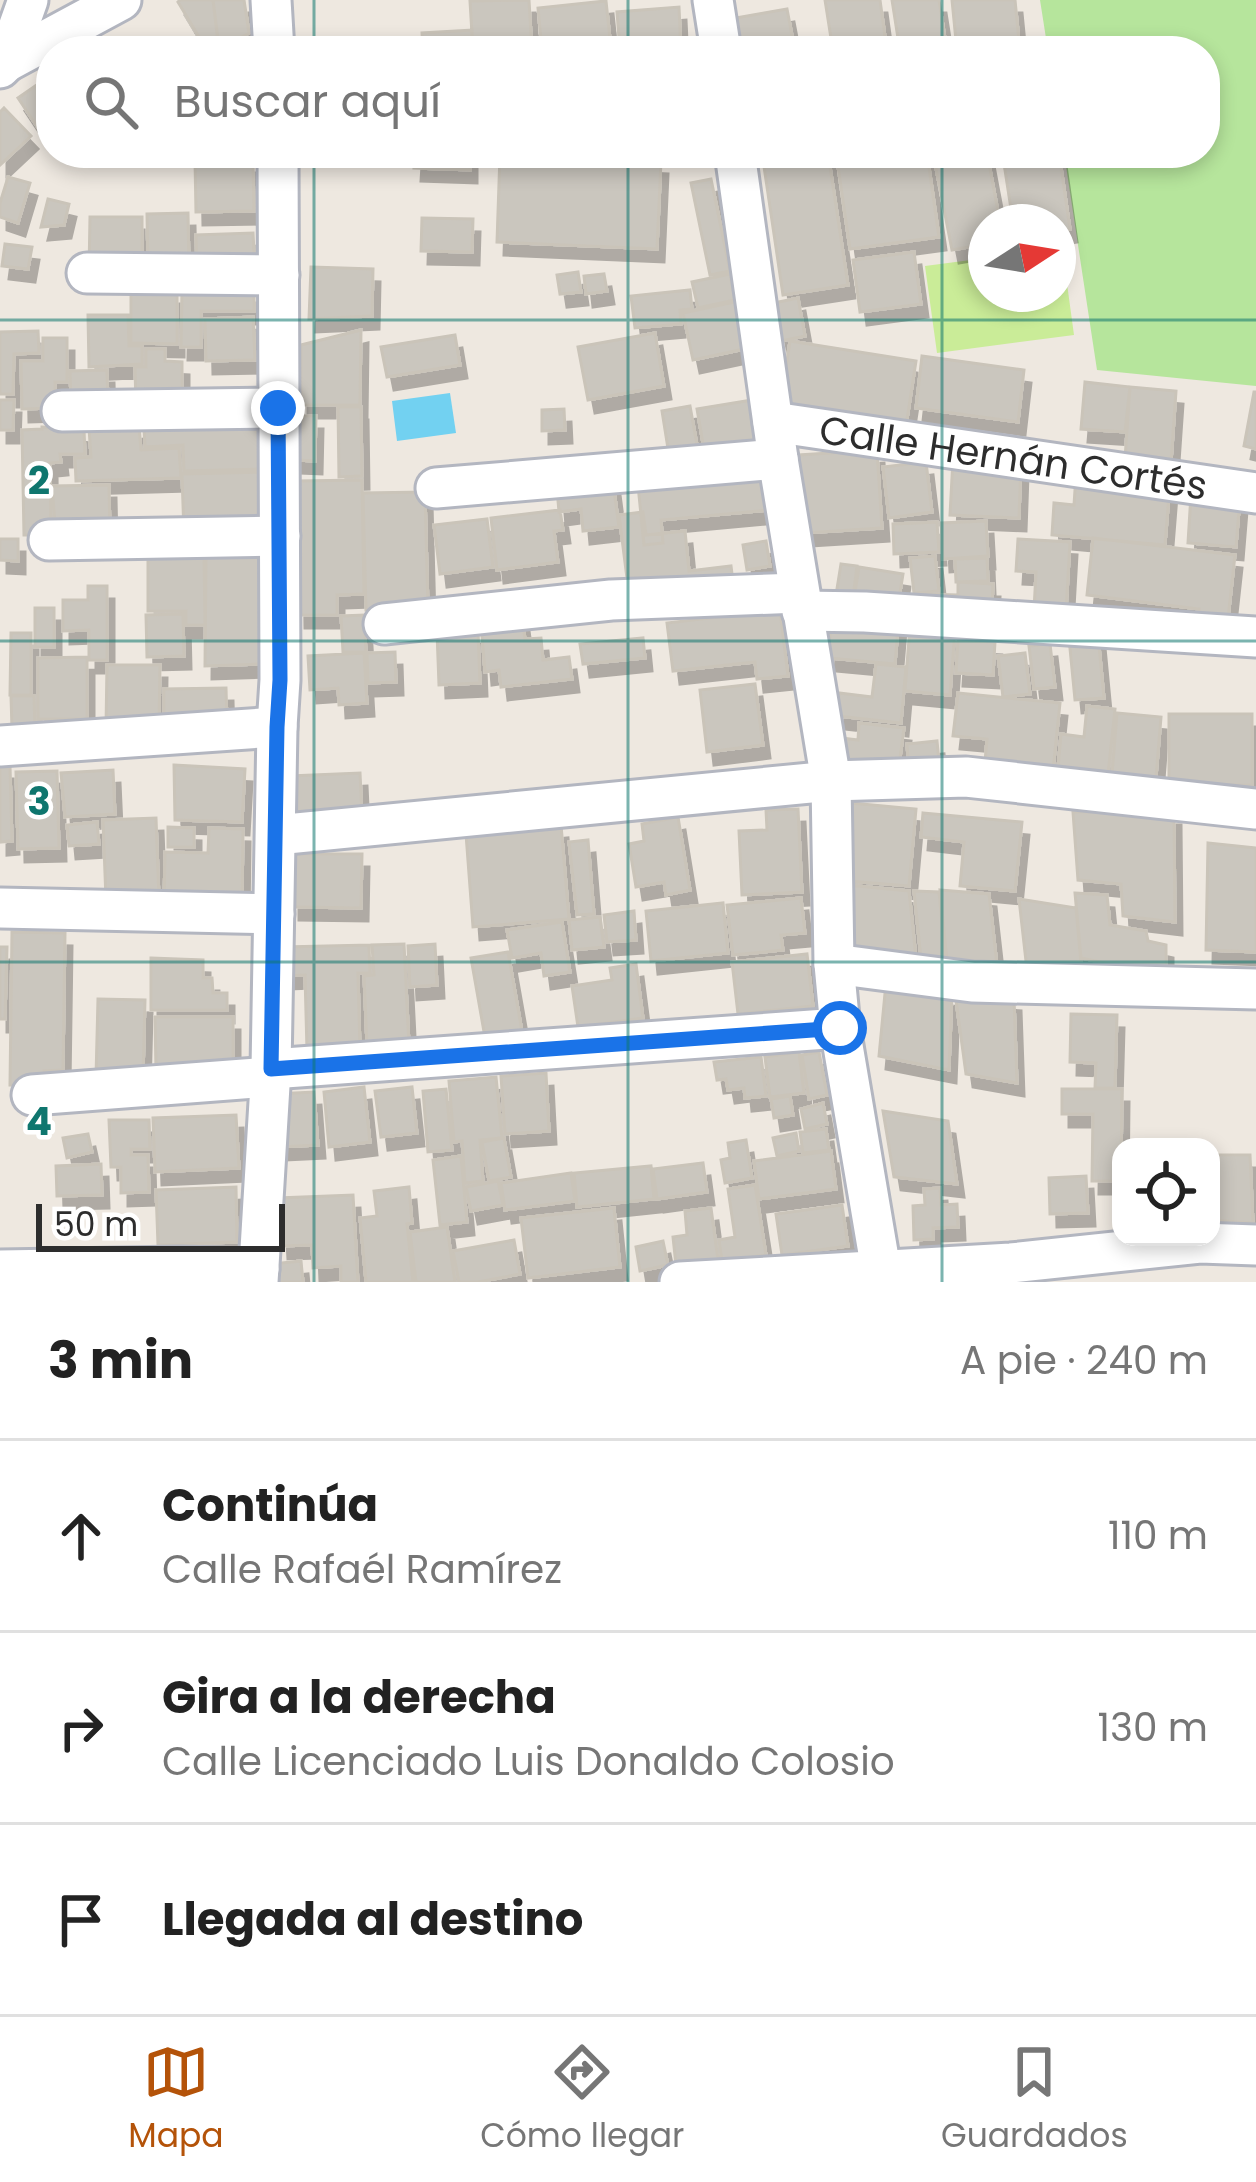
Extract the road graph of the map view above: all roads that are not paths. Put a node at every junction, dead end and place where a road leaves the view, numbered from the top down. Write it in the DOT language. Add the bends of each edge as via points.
graph roads {
  1 [pos="28,0"];
  2 [pos="121,0"];
  3 [pos="271,0"];
  4 [pos="713,0"];
  5 [pos="56,36"];
  6 [pos="273,36"];
  7 [pos="719,36"];
  8 [pos="36,47"];
  9 [pos="3,65"];
  10 [pos="278,168"];
  11 [pos="737,168"];
  12 [pos="87,273"];
  13 [pos="279,275"];
  14 [pos="278,408"];
  15 [pos="62,411"];
  16 [pos="775,441"];
  17 [pos="436,488"];
  18 [pos="1256,494"];
  19 [pos="280,536"];
  20 [pos="49,540"];
  21 [pos="801,602"];
  22 [pos="384,624"];
  23 [pos="1256,637"];
  24 [pos="277,727"];
  25 [pos="0,746"];
  26 [pos="831,781"];
  27 [pos="1256,809"];
  28 [pos="276,835"];
  29 [pos="0,908"];
  30 [pos="274,914"];
  31 [pos="833,964"];
  32 [pos="1256,989"];
  33 [pos="840,1028"];
  34 [pos="270,1073"];
  35 [pos="32,1095"];
  36 [pos="1256,1245"];
  37 [pos="0,1270"];
  38 [pos="258,1275"];
  39 [pos="882,1276"];
  40 [pos="680,1282"];
  1 -- 9 [label="street"];
  2 -- 5 [label="street"];
  3 -- 6 [label="street"];
  4 -- 7 [label="street"];
  8 -- 9 [label="street"];
  10 -- 13 [label="street"];
  11 -- 16 [label="street"];
  12 -- 13 [label="street"];
  13 -- 14 [label="street"];
  14 -- 15 [label="street"];
  14 -- 19 [label="street"];
  16 -- 17 [label="street, Calle Hernán Cortés"];
  16 -- 18 [label="street, Calle Hernán Cortés"];
  16 -- 21 [label="street"];
  19 -- 20 [label="street"];
  19 -- 24 [label="street"];
  21 -- 22 [label="street" via="611,599"];
  21 -- 23 [label="street"];
  21 -- 26 [label="street"];
  24 -- 25 [label="street"];
  24 -- 28 [label="street"];
  26 -- 27 [label="street" via="966,777"];
  26 -- 28 [label="street"];
  26 -- 31 [label="street"];
  28 -- 30 [label="street"];
  29 -- 30 [label="street"];
  30 -- 34 [label="street"];
  31 -- 32 [label="street" via="972,982"];
  31 -- 33 [label="street"];
  33 -- 34 [label="street"];
  33 -- 39 [label="street"];
  34 -- 35 [label="street"];
  34 -- 38 [label="street"];
  36 -- 39 [label="street" via="1200,1243"];
  37 -- 38 [label="street" via="180,1267"];
  39 -- 40 [label="street"];
}
